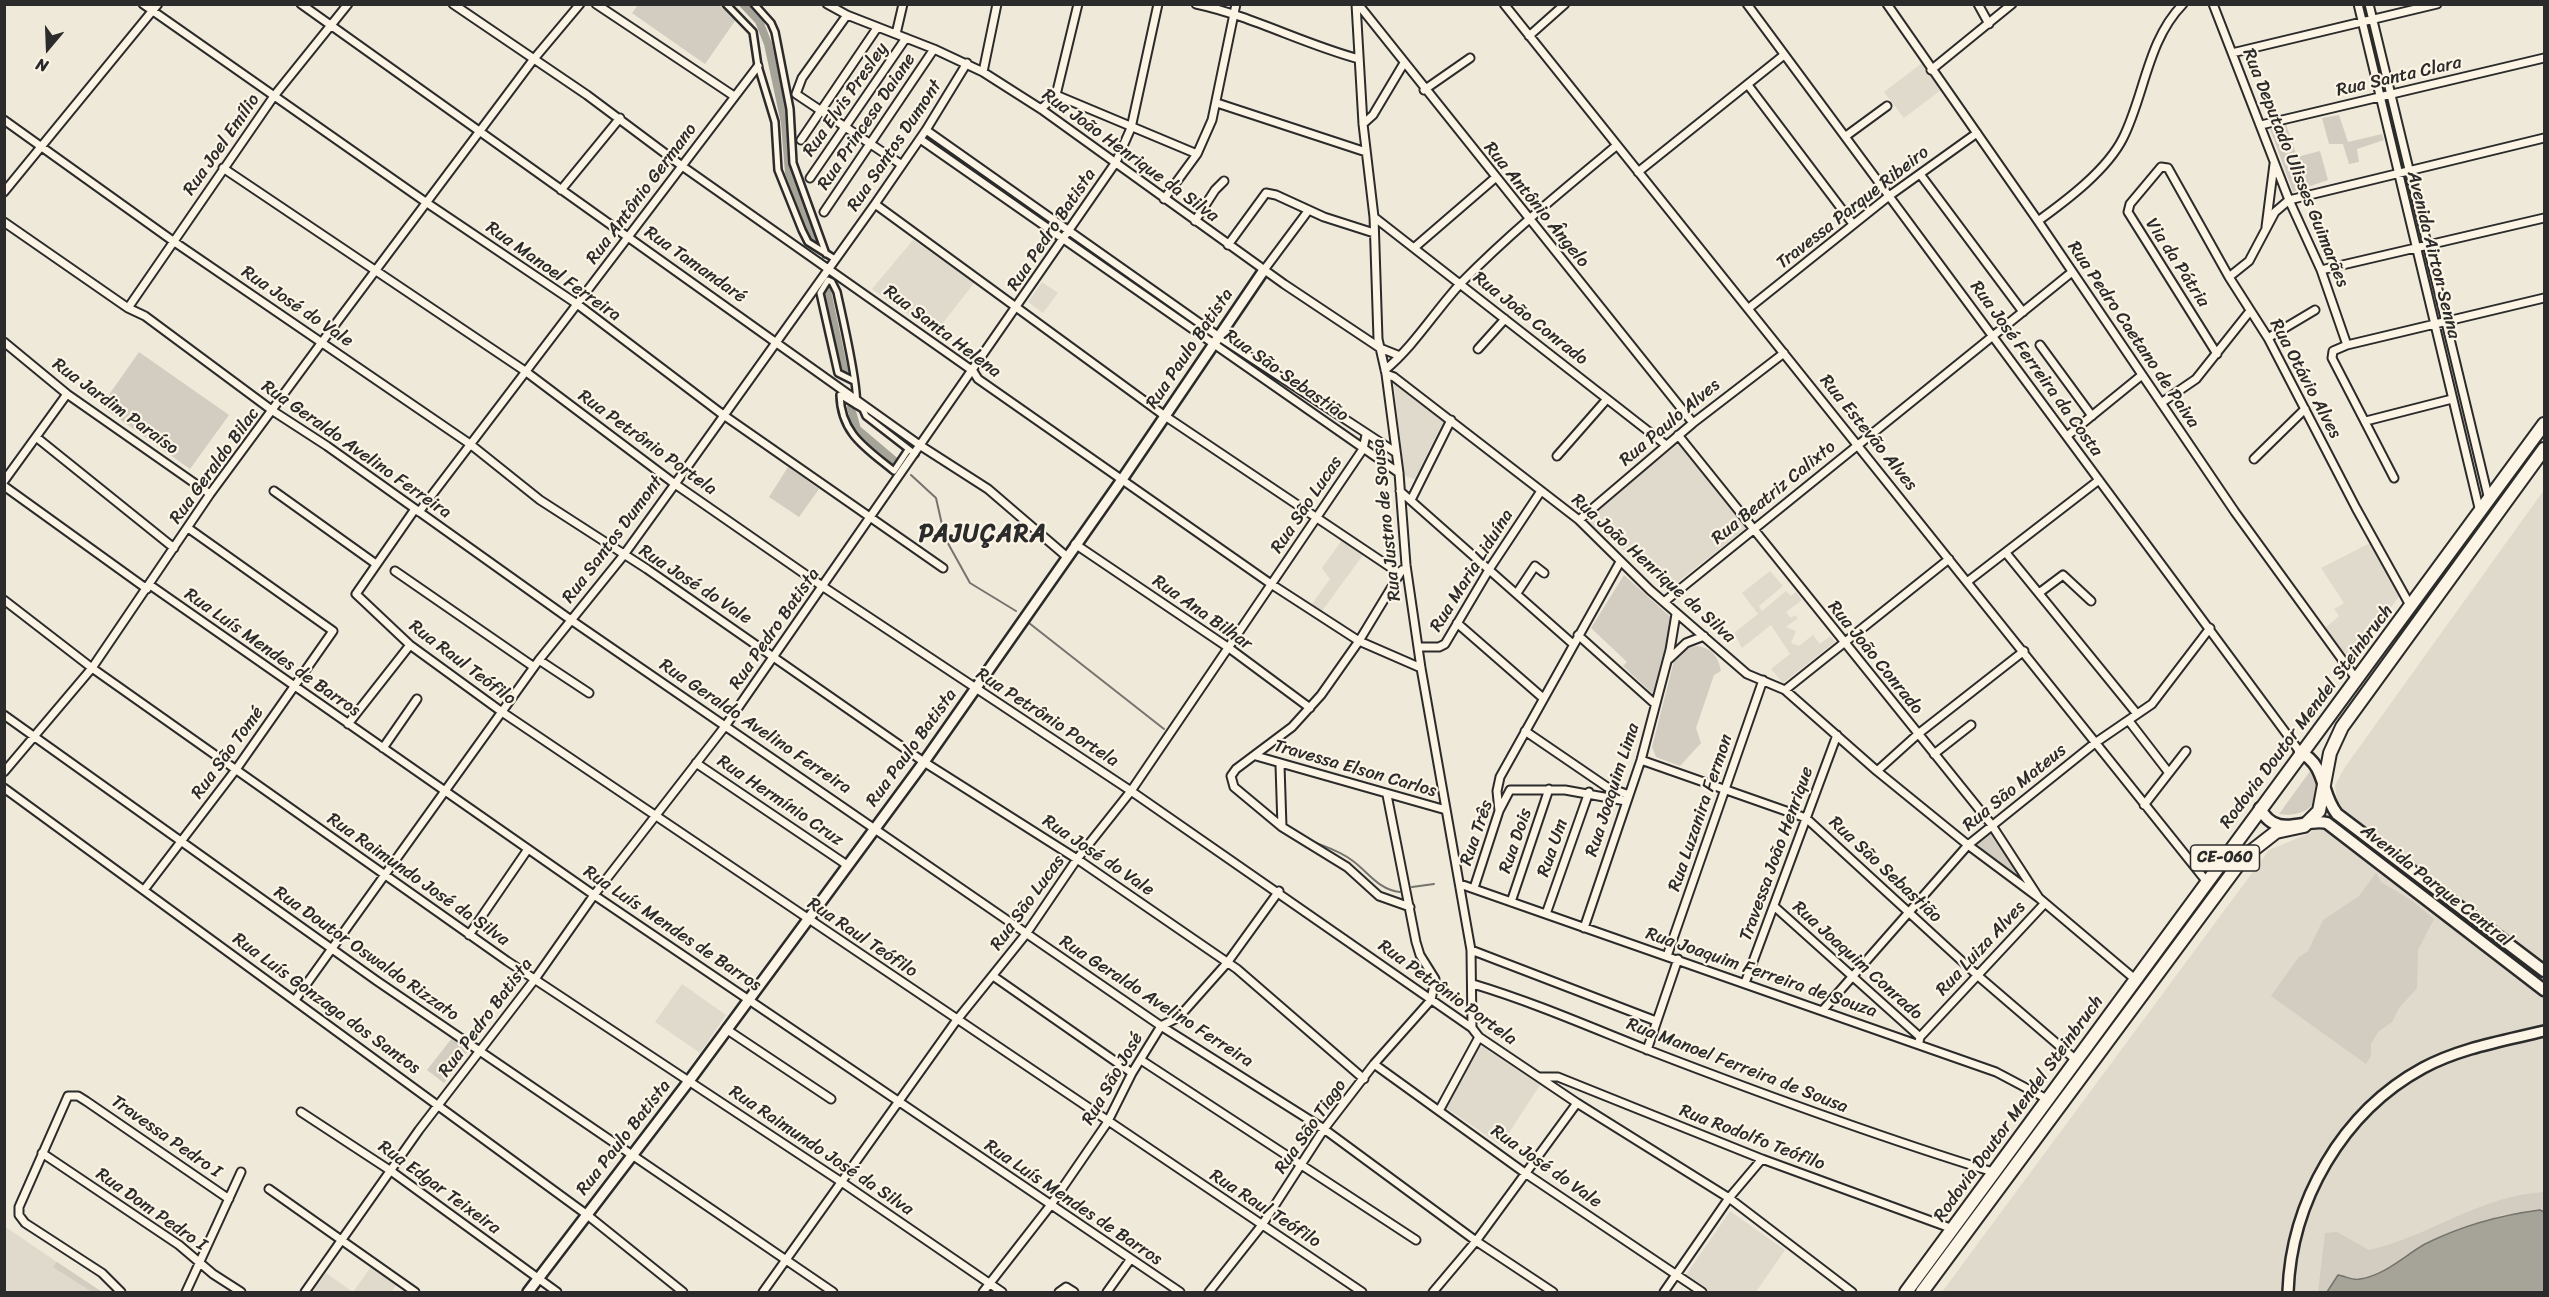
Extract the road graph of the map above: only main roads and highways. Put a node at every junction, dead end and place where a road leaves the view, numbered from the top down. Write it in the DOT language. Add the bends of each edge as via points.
graph roads {
  1 [pos="2544,424"];
  2 [pos="2544,448"];
  3 [pos="2300,753"];
  4 [pos="2325,789"];
  5 [pos="2260,808"];
  6 [pos="2304,826"];
  7 [pos="2544,971"];
  8 [pos="2544,990"];
  9 [pos="1906,1293"];
  10 [pos="1922,1293"];
  1 -- 3 [label="highway, Rodovia Doutor Mendel Steinbruch / CE-060"];
  2 -- 4 [label="highway, Rodovia Doutor Mendel Steinbruch" via="2342,727 2330,753"];
  3 -- 4 [label="main road, Avenida Parque Central" via="2316,764"];
  3 -- 5 [label="highway, Rodovia Doutor Mendel Steinbruch / CE-060"];
  4 -- 6 [label="highway, Rodovia Doutor Mendel Steinbruch" via="2319,811"];
  4 -- 7 [label="main road, Avenida Parque Central" via="2337,814"];
  5 -- 6 [label="main road, Avenida Parque Central" via="2264,816 2278,825"];
  5 -- 9 [label="highway, Rodovia Doutor Mendel Steinbruch / CE-060"];
  6 -- 8 [label="main road, Avenida Parque Central" via="2317,821 2327,823"];
  6 -- 10 [label="highway, Rodovia Doutor Mendel Steinbruch / CE-060" via="2276,832 2244,857"];
}
